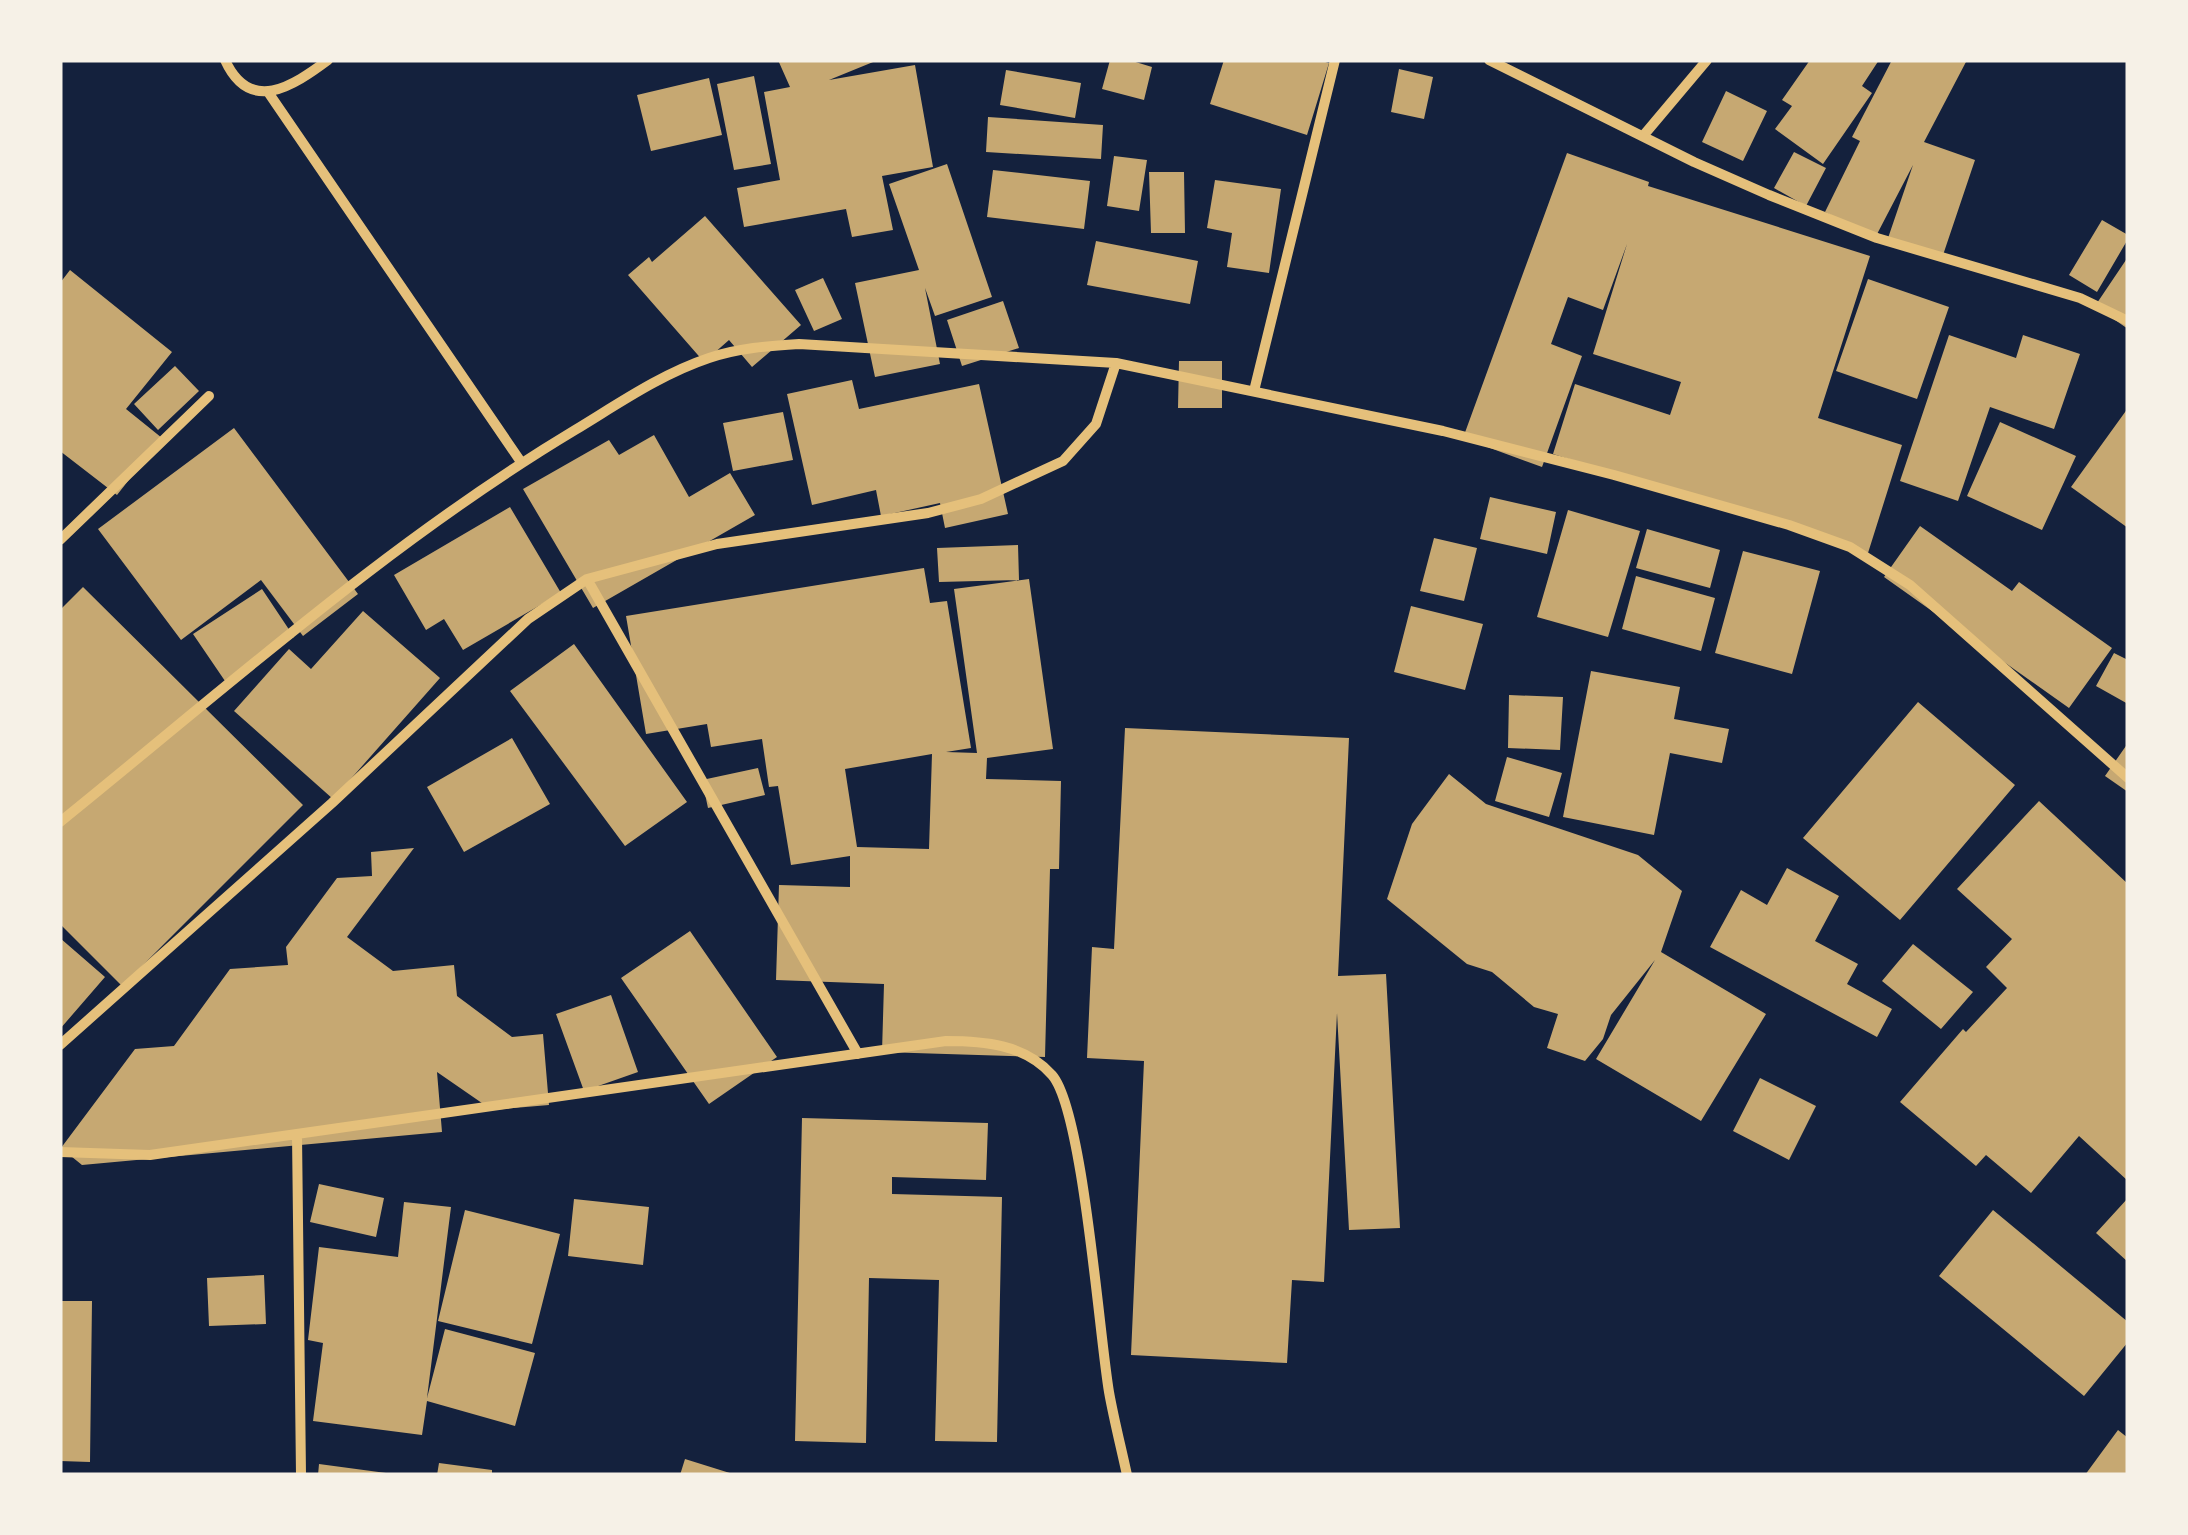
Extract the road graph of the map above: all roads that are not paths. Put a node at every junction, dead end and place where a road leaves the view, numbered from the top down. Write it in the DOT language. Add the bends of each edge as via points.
graph roads {
  1 [pos="225,60"];
  2 [pos="328,60"];
  3 [pos="1335,60"];
  4 [pos="1489,60"];
  5 [pos="1707,60"];
  6 [pos="268,92"];
  7 [pos="1643,136"];
  8 [pos="2128,321"];
  9 [pos="1116,363"];
  10 [pos="1254,391"];
  11 [pos="209,396"];
  12 [pos="522,462"];
  13 [pos="60,540"];
  14 [pos="587,579"];
  15 [pos="2128,778"];
  16 [pos="60,822"];
  17 [pos="60,1045"];
  18 [pos="858,1054"];
  19 [pos="297,1135"];
  20 [pos="60,1152"];
  21 [pos="300,1475"];
  22 [pos="1127,1475"];
  1 -- 6 [label="street" via="244,86"];
  2 -- 6 [label="street" via="291,88"];
  3 -- 10 [label="street"];
  4 -- 7 [label="street"];
  5 -- 7 [label="street"];
  6 -- 12 [label="street"];
  7 -- 8 [label="street" via="1877,238 2080,298"];
  9 -- 10 [label="street"];
  9 -- 12 [label="street" via="868,346 749,347 656,382"];
  9 -- 14 [label="street" via="1096,424 1062,461 981,500 717,544"];
  10 -- 15 [label="street" via="1614,474 1850,546 1910,585"];
  11 -- 13 [label="street"];
  12 -- 16 [label="street" via="382,563"];
  14 -- 17 [label="street" via="528,619"];
  14 -- 18 [label="street"];
  18 -- 19 [label="street"];
  18 -- 22 [label="street" via="986,1042 1025,1054 1054,1076 1072,1126"];
  19 -- 20 [label="street" via="150,1155"];
  19 -- 21 [label="street"];
}
